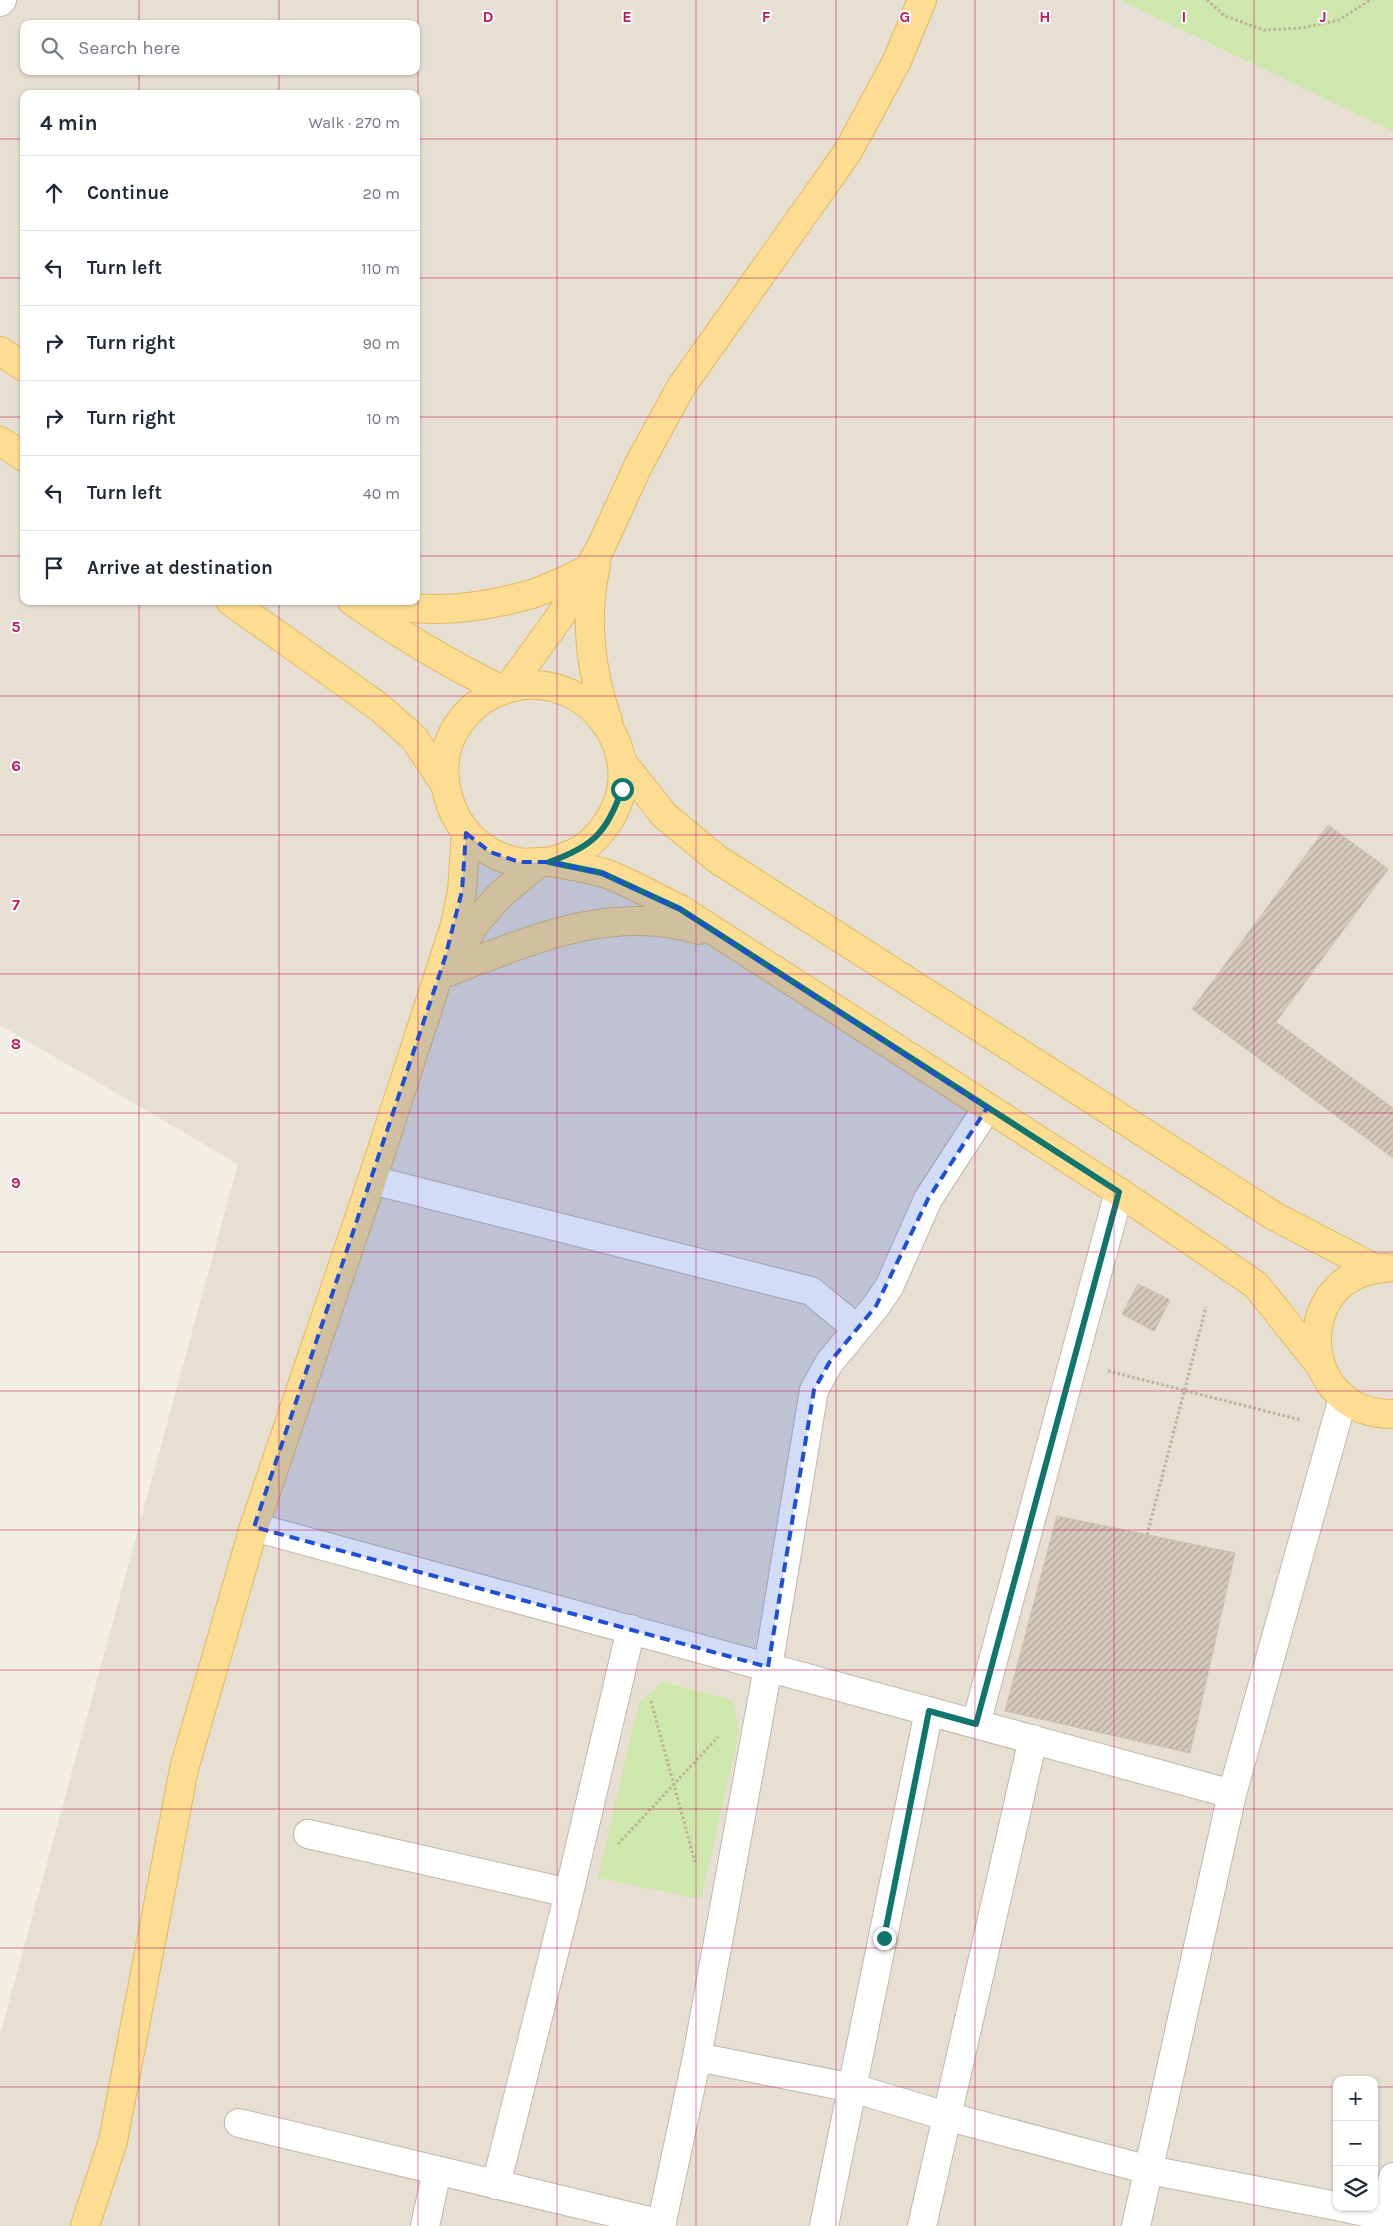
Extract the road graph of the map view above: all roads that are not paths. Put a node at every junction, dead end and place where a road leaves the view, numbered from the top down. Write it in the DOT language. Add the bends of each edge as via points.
graph roads {
  1 [pos="922,0"];
  2 [pos="0,350"];
  3 [pos="20,364"];
  4 [pos="0,441"];
  5 [pos="20,454"];
  6 [pos="600,549"];
  7 [pos="585,571"];
  8 [pos="236,605"];
  9 [pos="358,605"];
  10 [pos="395,605"];
  11 [pos="505,688"];
  12 [pos="612,731"];
  13 [pos="622,762"];
  14 [pos="444,782"];
  15 [pos="466,833"];
  16 [pos="544,862"];
  17 [pos="721,936"];
  18 [pos="440,981"];
  19 [pos="987,1108"];
  20 [pos="372,1180"];
  21 [pos="1119,1192"];
  22 [pos="1384,1268"];
  23 [pos="856,1328"];
  24 [pos="1319,1364"];
  25 [pos="1343,1398"];
  26 [pos="1393,1414"];
  27 [pos="254,1527"];
  28 [pos="630,1629"];
  29 [pos="768,1667"];
  30 [pos="929,1711"];
  31 [pos="976,1724"];
  32 [pos="1032,1739"];
  33 [pos="1232,1794"];
  34 [pos="308,1834"];
  35 [pos="569,1894"];
  36 [pos="697,2057"];
  37 [pos="853,2088"];
  38 [pos="946,2116"];
  39 [pos="239,2124"];
  40 [pos="1148,2170"];
  41 [pos="437,2171"];
  42 [pos="1393,2177"];
  43 [pos="496,2185"];
  44 [pos="1333,2205"];
  45 [pos="1353,2211"];
  46 [pos="1383,2221"];
  47 [pos="662,2225"];
  48 [pos="85,2226"];
  49 [pos="425,2226"];
  50 [pos="824,2226"];
  51 [pos="922,2226"];
  52 [pos="1136,2226"];
  1 -- 6 [label="main road" via="898,61 847,153 681,388 639,464"];
  2 -- 3 [label="main road"];
  4 -- 5 [label="main road"];
  6 -- 7 [label="main road"];
  6 -- 12 [label="main road" via="592,584 590,639 599,695"];
  7 -- 10 [label="main road" via="533,594 479,606 421,610"];
  7 -- 11 [label="main road" via="561,615"];
  8 -- 14 [label="main road" via="379,708 414,738"];
  9 -- 11 [label="main road" via="453,666"];
  11 -- 12 [label="main road" via="539,684 568,691 593,707"];
  11 -- 14 [label="main road" via="486,697 467,713 453,733 445,757"];
  12 -- 13 [label="main road"];
  13 -- 16 [label="main road" via="622,789 613,815 596,837 574,853"];
  13 -- 22 [label="main road" via="664,815 717,859 1274,1216"];
  14 -- 15 [label="main road" via="451,810"];
  15 -- 16 [label="main road" via="490,852 519,862"];
  15 -- 18 [label="main road" via="462,891"];
  16 -- 17 [label="main road" via="602,873 680,909"];
  16 -- 18 [label="main road" via="500,894 474,925"];
  17 -- 18 [label="main road" via="685,925 628,920 556,931"];
  17 -- 19 [label="main road"];
  18 -- 20 [label="main road"];
  19 -- 21 [label="main road"];
  19 -- 23 [label="street" via="928,1199 889,1287"];
  20 -- 23 [label="street" via="811,1291"];
  20 -- 27 [label="main road"];
  21 -- 24 [label="main road" via="1256,1285"];
  21 -- 31 [label="street"];
  22 -- 24 [label="main road" via="1356,1275 1339,1287 1326,1303 1318,1323"];
  23 -- 29 [label="street" via="829,1363 814,1390"];
  24 -- 25 [label="main road" via="1329,1383"];
  25 -- 26 [label="main road" via="1361,1409"];
  25 -- 33 [label="street"];
  27 -- 28 [label="street"];
  27 -- 48 [label="main road" via="184,1769 113,2141"];
  28 -- 29 [label="street"];
  28 -- 35 [label="street"];
  29 -- 30 [label="street"];
  29 -- 36 [label="street"];
  30 -- 31 [label="street"];
  30 -- 37 [label="street"];
  31 -- 32 [label="street"];
  32 -- 33 [label="street"];
  32 -- 38 [label="street"];
  33 -- 40 [label="street"];
  34 -- 35 [label="street"];
  35 -- 43 [label="street"];
  36 -- 37 [label="street"];
  36 -- 47 [label="street"];
  37 -- 38 [label="street"];
  37 -- 50 [label="street"];
  38 -- 40 [label="street"];
  38 -- 51 [label="street"];
  39 -- 41 [label="street"];
  40 -- 44 [label="street"];
  40 -- 52 [label="street"];
  41 -- 43 [label="street"];
  41 -- 49 [label="street"];
  42 -- 46 [label="street"];
  43 -- 47 [label="street"];
  45 -- 46 [label="street"];
}
